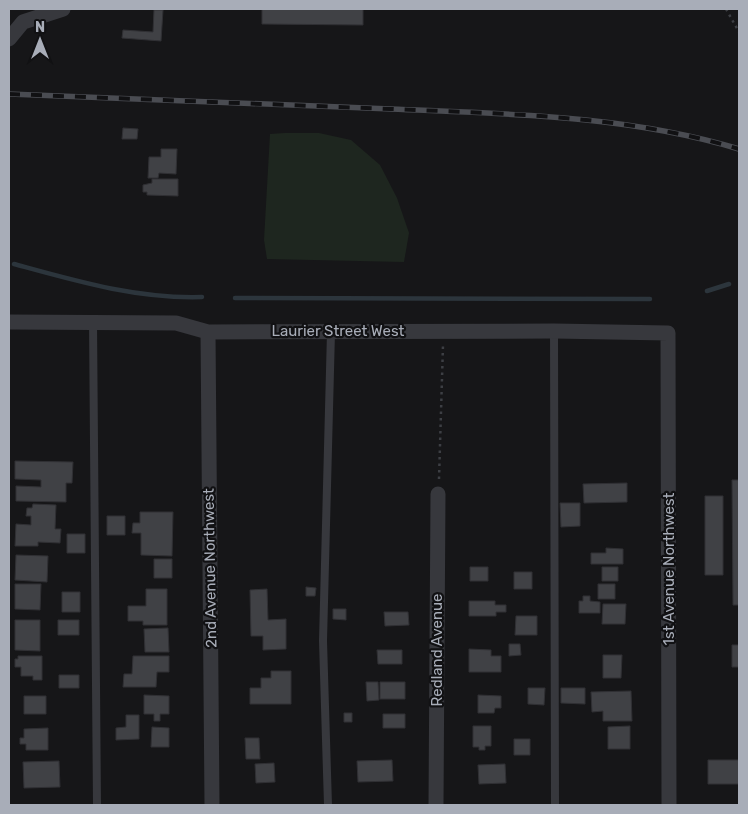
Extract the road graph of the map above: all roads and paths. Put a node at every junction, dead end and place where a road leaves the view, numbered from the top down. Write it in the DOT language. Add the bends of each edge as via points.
graph roads {
  1 [pos="63,9"];
  2 [pos="726,9"];
  3 [pos="739,32"];
  4 [pos="9,39"];
  5 [pos="9,322"];
  6 [pos="93,322"];
  7 [pos="554,330"];
  8 [pos="444,331"];
  9 [pos="208,332"];
  10 [pos="332,332"];
  11 [pos="668,333"];
  12 [pos="438,494"];
  13 [pos="97,805"];
  14 [pos="212,805"];
  15 [pos="328,805"];
  16 [pos="436,805"];
  17 [pos="555,805"];
  18 [pos="669,805"];
  1 -- 4 [label="street" via="23,22"];
  2 -- 3 [label="path"];
  5 -- 6 [label="street, Laurier Street West"];
  6 -- 9 [label="street, Laurier Street West" via="176,323"];
  6 -- 13 [label="lane"];
  7 -- 8 [label="street, Laurier Street West"];
  7 -- 11 [label="street, Laurier Street West"];
  7 -- 17 [label="lane"];
  8 -- 10 [label="street, Laurier Street West"];
  8 -- 12 [label="path"];
  9 -- 10 [label="street, Laurier Street West"];
  9 -- 14 [label="street, 2nd Avenue Northwest"];
  10 -- 15 [label="lane" via="323,641"];
  11 -- 18 [label="street, 1st Avenue Northwest"];
  12 -- 16 [label="street, Redland Avenue"];
}
